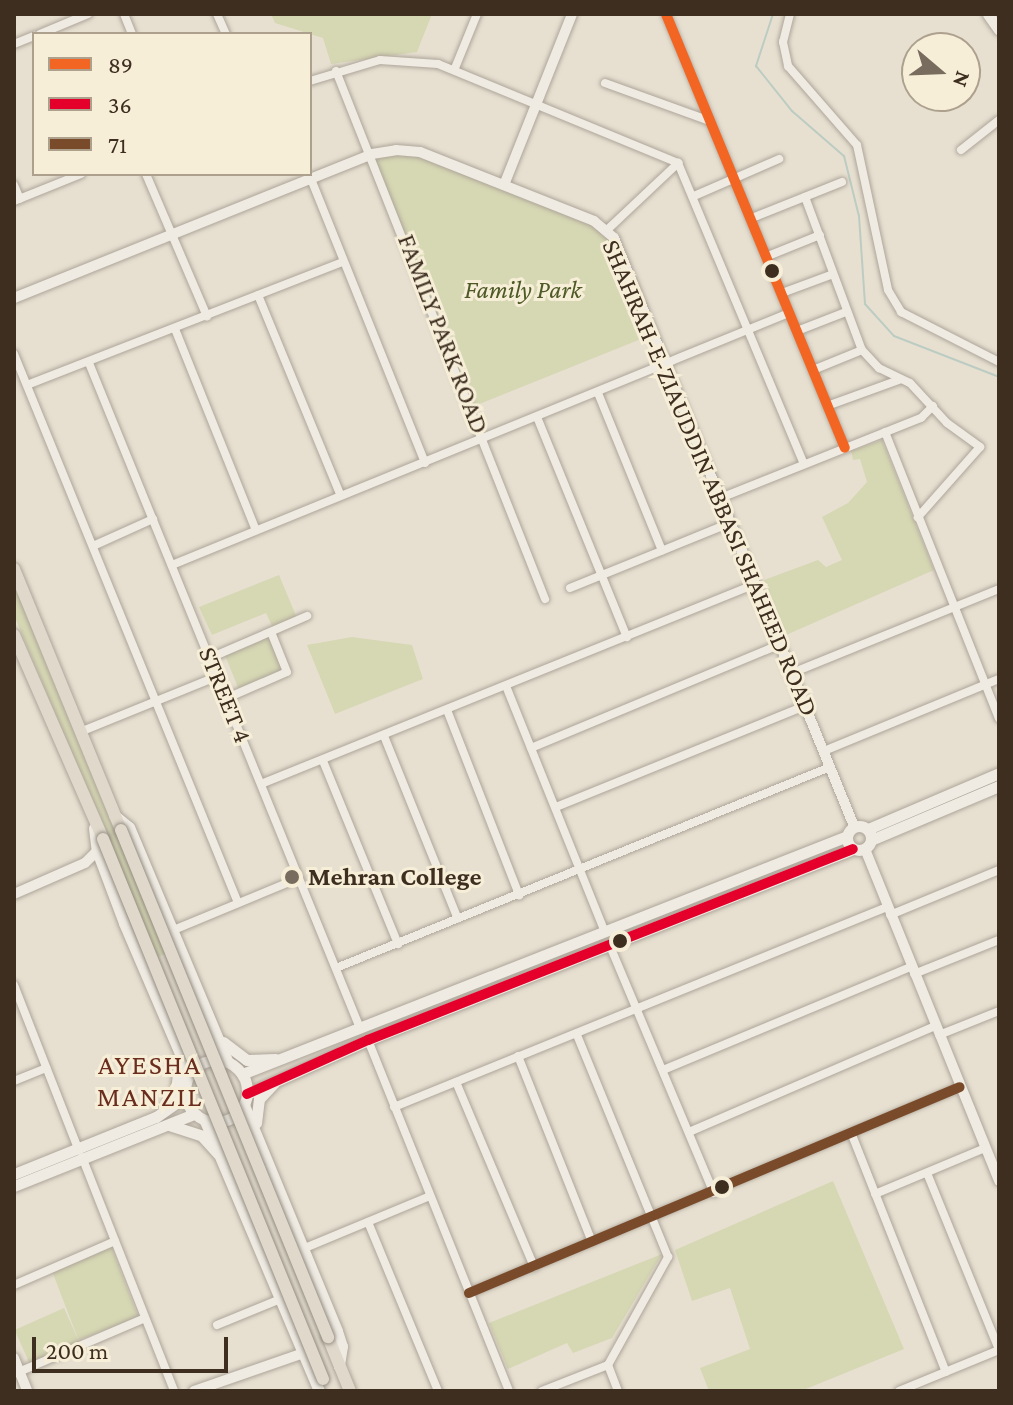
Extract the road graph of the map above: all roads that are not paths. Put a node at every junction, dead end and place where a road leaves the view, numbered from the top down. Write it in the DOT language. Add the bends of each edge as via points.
graph roads {
  1 [pos="88,14"];
  2 [pos="477,14"];
  3 [pos="572,14"];
  4 [pos="666,14"];
  5 [pos="790,14"];
  6 [pos="988,14"];
  7 [pos="999,30"];
  8 [pos="46,32"];
  9 [pos="455,68"];
  10 [pos="336,71"];
  11 [pos="312,80"];
  12 [pos="605,83"];
  13 [pos="536,101"];
  14 [pos="999,120"];
  15 [pos="710,121"];
  16 [pos="961,150"];
  17 [pos="372,154"];
  18 [pos="779,159"];
  19 [pos="678,163"];
  20 [pos="76,176"];
  21 [pos="147,176"];
  22 [pos="311,179"];
  23 [pos="735,179"];
  24 [pos="842,182"];
  25 [pos="14,185"];
  26 [pos="504,185"];
  27 [pos="694,196"];
  28 [pos="805,197"];
  29 [pos="17,200"];
  30 [pos="752,218"];
  31 [pos="607,230"];
  32 [pos="172,235"];
  33 [pos="820,235"];
  34 [pos="768,256"];
  35 [pos="343,262"];
  36 [pos="833,274"];
  37 [pos="782,293"];
  38 [pos="258,295"];
  39 [pos="14,298"];
  40 [pos="846,312"];
  41 [pos="789,313"];
  42 [pos="207,316"];
  43 [pos="175,329"];
  44 [pos="749,329"];
  45 [pos="797,331"];
  46 [pos="862,350"];
  47 [pos="14,354"];
  48 [pos="999,362"];
  49 [pos="89,363"];
  50 [pos="663,367"];
  51 [pos="813,370"];
  52 [pos="899,380"];
  53 [pos="27,385"];
  54 [pos="598,393"];
  55 [pos="827,406"];
  56 [pos="933,406"];
  57 [pos="537,417"];
  58 [pos="885,432"];
  59 [pos="484,439"];
  60 [pos="845,448"];
  61 [pos="425,463"];
  62 [pos="804,464"];
  63 [pos="340,494"];
  64 [pos="718,499"];
  65 [pos="918,517"];
  66 [pos="153,519"];
  67 [pos="728,524"];
  68 [pos="256,530"];
  69 [pos="93,546"];
  70 [pos="662,551"];
  71 [pos="172,565"];
  72 [pos="14,569"];
  73 [pos="602,575"];
  74 [pos="753,585"];
  75 [pos="570,588"];
  76 [pos="999,589"];
  77 [pos="545,599"];
  78 [pos="953,608"];
  79 [pos="307,616"];
  80 [pos="271,632"];
  81 [pos="14,635"];
  82 [pos="627,637"];
  83 [pos="778,645"];
  84 [pos="210,658"];
  85 [pos="792,673"];
  86 [pos="218,676"];
  87 [pos="999,679"];
  88 [pos="985,685"];
  89 [pos="506,686"];
  90 [pos="227,698"];
  91 [pos="157,700"];
  92 [pos="805,706"];
  93 [pos="447,710"];
  94 [pos="999,718"];
  95 [pos="80,732"];
  96 [pos="384,736"];
  97 [pos="531,748"];
  98 [pos="824,751"];
  99 [pos="323,761"];
  100 [pos="830,767"];
  101 [pos="999,773"];
  102 [pos="261,784"];
  103 [pos="999,786"];
  104 [pos="556,807"];
  105 [pos="113,814"];
  106 [pos="850,831"];
  107 [pos="864,842"];
  108 [pos="100,845"];
  109 [pos="85,863"];
  110 [pos="583,869"];
  111 [pos="999,870"];
  112 [pos="105,871"];
  113 [pos="299,878"];
  114 [pos="14,894"];
  115 [pos="519,895"];
  116 [pos="238,903"];
  117 [pos="888,911"];
  118 [pos="458,919"];
  119 [pos="176,929"];
  120 [pos="605,932"];
  121 [pos="999,940"];
  122 [pos="398,944"];
  123 [pos="610,946"];
  124 [pos="336,968"];
  125 [pos="912,971"];
  126 [pos="197,983"];
  127 [pos="14,985"];
  128 [pos="638,1008"];
  129 [pos="999,1011"];
  130 [pos="360,1028"];
  131 [pos="937,1031"];
  132 [pos="576,1033"];
  133 [pos="368,1040"];
  134 [pos="178,1050"];
  135 [pos="518,1056"];
  136 [pos="293,1057"];
  137 [pos="228,1062"];
  138 [pos="47,1068"];
  139 [pos="663,1070"];
  140 [pos="242,1074"];
  141 [pos="189,1075"];
  142 [pos="283,1075"];
  143 [pos="14,1081"];
  144 [pos="456,1082"];
  145 [pos="960,1087"];
  146 [pos="185,1097"];
  147 [pos="246,1099"];
  148 [pos="394,1107"];
  149 [pos="194,1114"];
  150 [pos="162,1119"];
  151 [pos="205,1121"];
  152 [pos="689,1132"];
  153 [pos="852,1135"];
  154 [pos="985,1148"];
  155 [pos="264,1150"];
  156 [pos="80,1152"];
  157 [pos="223,1161"];
  158 [pos="927,1173"];
  159 [pos="14,1174"];
  160 [pos="999,1181"];
  161 [pos="14,1186"];
  162 [pos="714,1193"];
  163 [pos="875,1194"];
  164 [pos="430,1196"];
  165 [pos="653,1218"];
  166 [pos="368,1222"];
  167 [pos="115,1241"];
  168 [pos="592,1242"];
  169 [pos="305,1248"];
  170 [pos="534,1267"];
  171 [pos="14,1285"];
  172 [pos="469,1293"];
  173 [pos="278,1300"];
  174 [pos="145,1318"];
  175 [pos="217,1325"];
  176 [pos="999,1349"];
  177 [pos="301,1354"];
  178 [pos="14,1358"];
  179 [pos="608,1365"];
  180 [pos="339,1366"];
  181 [pos="946,1372"];
  182 [pos="17,1373"];
  183 [pos="324,1387"];
  184 [pos="27,1391"];
  185 [pos="174,1391"];
  186 [pos="194,1391"];
  187 [pos="350,1391"];
  188 [pos="438,1391"];
  189 [pos="509,1391"];
  190 [pos="542,1391"];
  191 [pos="618,1391"];
  192 [pos="899,1391"];
  1 -- 8 [label="street"];
  2 -- 9 [label="street"];
  3 -- 13 [label="street"];
  4 -- 15 [label="street"];
  5 -- 48 [label="street" via="783,42 788,66 806,93 857,145 888,290 901,312"];
  6 -- 7 [label="main road"];
  9 -- 10 [label="street" via="380,60"];
  9 -- 13 [label="street"];
  10 -- 11 [label="street"];
  10 -- 17 [label="street, FAMILY PARK ROAD"];
  12 -- 15 [label="street"];
  13 -- 19 [label="street"];
  13 -- 26 [label="street"];
  14 -- 16 [label="street"];
  15 -- 23 [label="street"];
  17 -- 22 [label="street, SHAHRAH-E-ZIAUDDIN ABBASI SHAHEED ROAD"];
  17 -- 26 [label="street, SHAHRAH-E-ZIAUDDIN ABBASI SHAHEED ROAD" via="420,152"];
  17 -- 59 [label="street, FAMILY PARK ROAD"];
  18 -- 23 [label="street"];
  19 -- 27 [label="street"];
  19 -- 31 [label="street"];
  20 -- 29 [label="street"];
  21 -- 32 [label="street"];
  22 -- 32 [label="street, SHAHRAH-E-ZIAUDDIN ABBASI SHAHEED ROAD"];
  22 -- 35 [label="street"];
  23 -- 27 [label="street"];
  23 -- 30 [label="street"];
  24 -- 28 [label="street"];
  25 -- 29 [label="street"];
  26 -- 31 [label="street, SHAHRAH-E-ZIAUDDIN ABBASI SHAHEED ROAD"];
  27 -- 44 [label="street"];
  28 -- 30 [label="street"];
  28 -- 33 [label="street"];
  30 -- 34 [label="street"];
  31 -- 50 [label="street, SHAHRAH-E-ZIAUDDIN ABBASI SHAHEED ROAD"];
  32 -- 39 [label="street, SHAHRAH-E-ZIAUDDIN ABBASI SHAHEED ROAD"];
  32 -- 42 [label="street"];
  33 -- 34 [label="street"];
  33 -- 36 [label="street"];
  34 -- 37 [label="street"];
  35 -- 38 [label="street"];
  35 -- 61 [label="street"];
  36 -- 37 [label="street"];
  36 -- 40 [label="street"];
  37 -- 41 [label="street"];
  38 -- 42 [label="street"];
  38 -- 63 [label="street"];
  40 -- 45 [label="street"];
  40 -- 46 [label="street"];
  41 -- 44 [label="street"];
  41 -- 45 [label="street"];
  42 -- 43 [label="street"];
  43 -- 49 [label="street"];
  43 -- 68 [label="street"];
  44 -- 50 [label="street"];
  44 -- 62 [label="street"];
  45 -- 51 [label="street"];
  46 -- 51 [label="street"];
  46 -- 52 [label="street"];
  47 -- 53 [label="street"];
  49 -- 53 [label="street"];
  49 -- 66 [label="street, STREET 4"];
  50 -- 54 [label="street"];
  50 -- 64 [label="street, SHAHRAH-E-ZIAUDDIN ABBASI SHAHEED ROAD"];
  51 -- 55 [label="street"];
  52 -- 55 [label="street"];
  52 -- 56 [label="street" via="910,383"];
  53 -- 69 [label="street"];
  54 -- 57 [label="street"];
  54 -- 70 [label="street"];
  55 -- 60 [label="street"];
  56 -- 58 [label="street" via="921,418"];
  56 -- 65 [label="street" via="980,447"];
  57 -- 59 [label="street"];
  57 -- 73 [label="street"];
  58 -- 60 [label="street"];
  58 -- 65 [label="street"];
  59 -- 61 [label="street"];
  59 -- 77 [label="street, FAMILY PARK ROAD"];
  60 -- 62 [label="street"];
  61 -- 63 [label="street"];
  62 -- 64 [label="street"];
  63 -- 68 [label="street"];
  64 -- 67 [label="street, SHAHRAH-E-ZIAUDDIN ABBASI SHAHEED ROAD"];
  65 -- 78 [label="street"];
  66 -- 69 [label="street"];
  66 -- 71 [label="street, STREET 4"];
  67 -- 70 [label="street"];
  67 -- 74 [label="street, SHAHRAH-E-ZIAUDDIN ABBASI SHAHEED ROAD"];
  68 -- 71 [label="street"];
  69 -- 91 [label="street"];
  70 -- 73 [label="street"];
  71 -- 84 [label="street, STREET 4"];
  72 -- 95 [label="highway"];
  73 -- 75 [label="street"];
  73 -- 82 [label="street"];
  74 -- 82 [label="street"];
  74 -- 83 [label="street, SHAHRAH-E-ZIAUDDIN ABBASI SHAHEED ROAD"];
  76 -- 78 [label="street"];
  78 -- 85 [label="street"];
  78 -- 88 [label="street"];
  79 -- 80 [label="street"];
  80 -- 84 [label="street"];
  80 -- 90 [label="street" via="287,672"];
  81 -- 108 [label="highway"];
  82 -- 89 [label="street"];
  83 -- 85 [label="street, SHAHRAH-E-ZIAUDDIN ABBASI SHAHEED ROAD"];
  83 -- 97 [label="street"];
  84 -- 86 [label="street, STREET 4"];
  85 -- 92 [label="street, SHAHRAH-E-ZIAUDDIN ABBASI SHAHEED ROAD"];
  86 -- 90 [label="street, STREET 4"];
  86 -- 91 [label="street"];
  87 -- 88 [label="street"];
  88 -- 94 [label="street"];
  88 -- 98 [label="street"];
  89 -- 93 [label="street"];
  89 -- 97 [label="street"];
  90 -- 102 [label="street, STREET 4"];
  91 -- 95 [label="street"];
  91 -- 116 [label="street"];
  92 -- 98 [label="street, SHAHRAH-E-ZIAUDDIN ABBASI SHAHEED ROAD"];
  92 -- 104 [label="street"];
  93 -- 96 [label="street"];
  93 -- 115 [label="street"];
  95 -- 105 [label="highway"];
  96 -- 99 [label="street"];
  96 -- 118 [label="street"];
  97 -- 104 [label="street"];
  98 -- 100 [label="street, SHAHRAH-E-ZIAUDDIN ABBASI SHAHEED ROAD"];
  99 -- 102 [label="street"];
  99 -- 122 [label="street"];
  100 -- 106 [label="street, SHAHRAH-E-ZIAUDDIN ABBASI SHAHEED ROAD"];
  100 -- 110 [label="street"];
  101 -- 107 [label="main road"];
  102 -- 113 [label="street, STREET 4"];
  103 -- 107 [label="main road"];
  104 -- 110 [label="street"];
  105 -- 119 [label="main road" via="129,827"];
  105 -- 180 [label="highway, bridge"];
  106 -- 107 [label="main road"];
  106 -- 107 [label="main road"];
  106 -- 120 [label="main road"];
  107 -- 117 [label="street"];
  107 -- 123 [label="main road"];
  108 -- 109 [label="street"];
  108 -- 112 [label="main road"];
  108 -- 183 [label="highway, bridge"];
  109 -- 112 [label="street"];
  109 -- 114 [label="street"];
  110 -- 115 [label="street"];
  110 -- 120 [label="street"];
  111 -- 117 [label="street"];
  112 -- 134 [label="main road"];
  113 -- 116 [label="street"];
  113 -- 124 [label="street, STREET 4"];
  115 -- 118 [label="street"];
  116 -- 119 [label="street"];
  117 -- 125 [label="street"];
  117 -- 128 [label="street"];
  118 -- 122 [label="street"];
  119 -- 126 [label="main road"];
  120 -- 130 [label="main road"];
  121 -- 125 [label="street"];
  122 -- 124 [label="street"];
  123 -- 128 [label="street"];
  123 -- 133 [label="main road"];
  124 -- 130 [label="street, STREET 4"];
  125 -- 131 [label="street"];
  125 -- 139 [label="street"];
  126 -- 136 [label="main road" via="232,1053 253,1061"];
  126 -- 137 [label="main road"];
  127 -- 138 [label="street"];
  128 -- 132 [label="street"];
  128 -- 139 [label="street"];
  129 -- 131 [label="street"];
  130 -- 136 [label="main road"];
  131 -- 145 [label="street"];
  131 -- 152 [label="street"];
  132 -- 135 [label="street"];
  132 -- 165 [label="street"];
  133 -- 142 [label="main road"];
  133 -- 148 [label="street"];
  134 -- 141 [label="main road"];
  134 -- 150 [label="main road" via="176,1092"];
  135 -- 144 [label="street"];
  135 -- 168 [label="street"];
  136 -- 140 [label="main road"];
  137 -- 140 [label="main road"];
  137 -- 141 [label="main road" via="206,1061"];
  138 -- 143 [label="street"];
  138 -- 156 [label="street"];
  139 -- 152 [label="street"];
  140 -- 147 [label="main road"];
  141 -- 146 [label="main road"];
  142 -- 147 [label="main road"];
  142 -- 155 [label="main road" via="263,1094 255,1111"];
  144 -- 148 [label="street"];
  144 -- 170 [label="street"];
  145 -- 153 [label="street"];
  145 -- 154 [label="street"];
  146 -- 149 [label="main road"];
  146 -- 150 [label="main road"];
  147 -- 151 [label="main road" via="224,1122"];
  147 -- 155 [label="main road"];
  148 -- 164 [label="street"];
  149 -- 150 [label="main road"];
  149 -- 151 [label="main road"];
  150 -- 156 [label="main road"];
  150 -- 157 [label="main road" via="202,1136"];
  151 -- 157 [label="main road"];
  152 -- 162 [label="street"];
  153 -- 162 [label="street"];
  153 -- 163 [label="street"];
  154 -- 158 [label="street"];
  154 -- 160 [label="street"];
  155 -- 169 [label="main road"];
  156 -- 159 [label="main road"];
  156 -- 161 [label="main road"];
  156 -- 167 [label="street"];
  157 -- 173 [label="main road"];
  158 -- 163 [label="street"];
  158 -- 176 [label="street"];
  162 -- 165 [label="street"];
  163 -- 181 [label="street"];
  164 -- 166 [label="street"];
  164 -- 172 [label="street"];
  165 -- 168 [label="street"];
  165 -- 179 [label="street" via="668,1257"];
  166 -- 169 [label="street"];
  166 -- 188 [label="street"];
  167 -- 171 [label="street"];
  167 -- 174 [label="street"];
  168 -- 170 [label="street"];
  169 -- 180 [label="main road" via="342,1346"];
  170 -- 172 [label="street"];
  172 -- 189 [label="street"];
  173 -- 175 [label="street"];
  173 -- 177 [label="main road"];
  174 -- 182 [label="street"];
  174 -- 185 [label="street"];
  176 -- 181 [label="street"];
  177 -- 183 [label="main road"];
  177 -- 186 [label="street"];
  178 -- 182 [label="street"];
  179 -- 190 [label="street"];
  179 -- 191 [label="street"];
  180 -- 187 [label="highway"];
  181 -- 192 [label="street"];
  182 -- 184 [label="street"];
}
